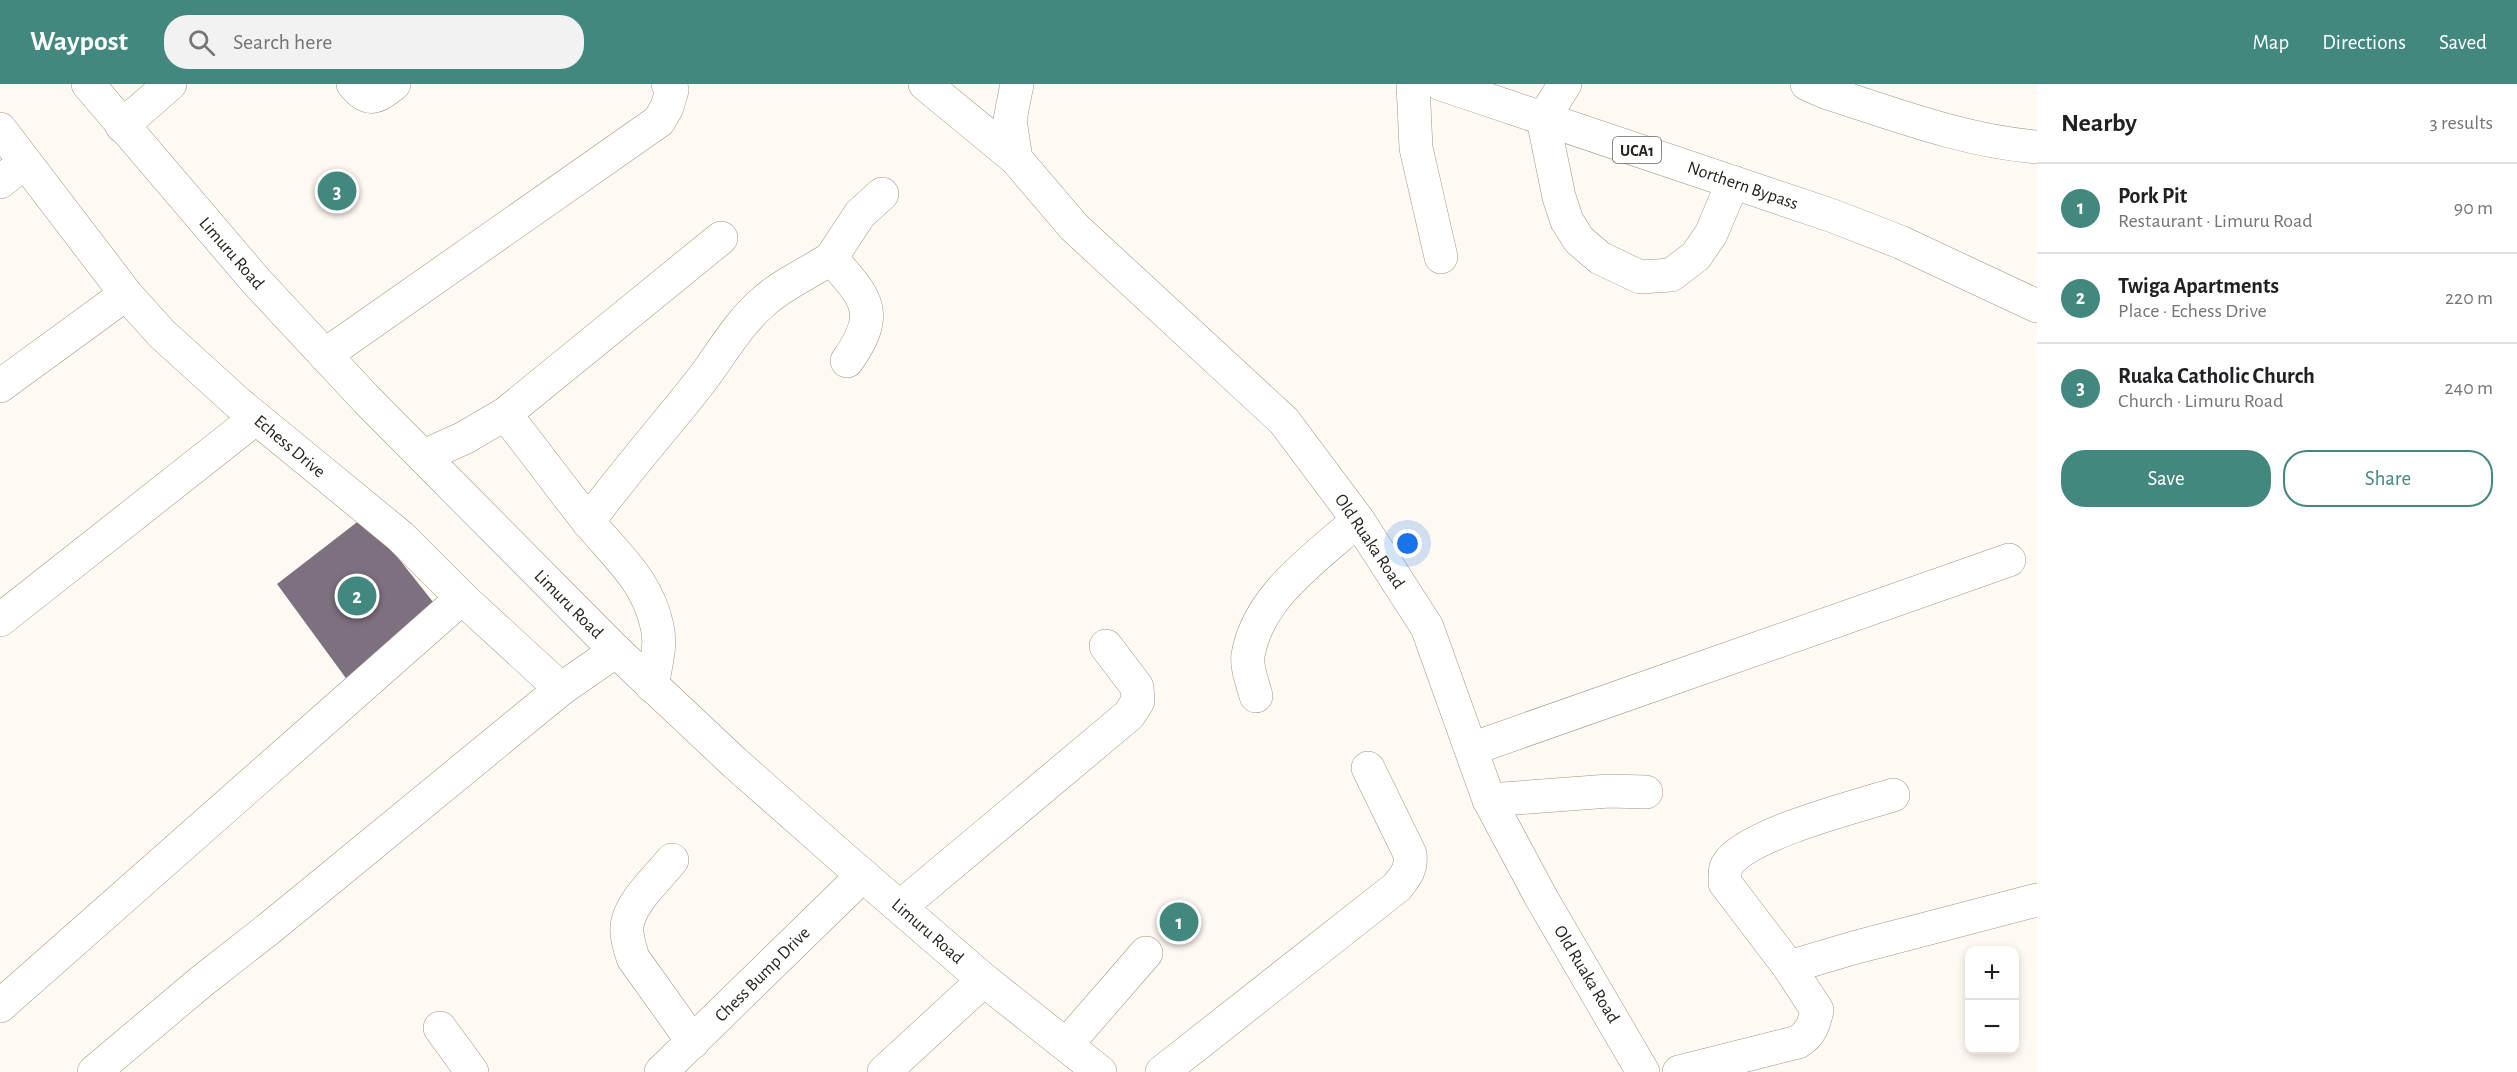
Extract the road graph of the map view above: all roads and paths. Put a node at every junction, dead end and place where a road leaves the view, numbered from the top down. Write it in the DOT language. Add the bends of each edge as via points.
graph roads {
  1 [pos="88,84"];
  2 [pos="170,84"];
  3 [pos="353,84"];
  4 [pos="394,84"];
  5 [pos="668,84"];
  6 [pos="925,84"];
  7 [pos="1017,84"];
  8 [pos="1413,84"];
  9 [pos="1440,84"];
  10 [pos="1565,84"];
  11 [pos="1807,84"];
  12 [pos="1543,118"];
  13 [pos="122,126"];
  14 [pos="0,129"];
  15 [pos="2037,147"];
  16 [pos="1016,159"];
  17 [pos="12,172"];
  18 [pos="1733,182"];
  19 [pos="882,194"];
  20 [pos="721,238"];
  21 [pos="1441,257"];
  22 [pos="831,258"];
  23 [pos="126,294"];
  24 [pos="2037,306"];
  25 [pos="324,355"];
  26 [pos="847,361"];
  27 [pos="0,386"];
  28 [pos="506,414"];
  29 [pos="256,418"];
  30 [pos="424,456"];
  31 [pos="1358,520"];
  32 [pos="588,522"];
  33 [pos="2009,560"];
  34 [pos="462,598"];
  35 [pos="0,620"];
  36 [pos="1106,646"];
  37 [pos="616,651"];
  38 [pos="652,686"];
  39 [pos="561,689"];
  40 [pos="1256,696"];
  41 [pos="1471,749"];
  42 [pos="1368,768"];
  43 [pos="1646,792"];
  44 [pos="1893,795"];
  45 [pos="1489,800"];
  46 [pos="672,860"];
  47 [pos="862,875"];
  48 [pos="2037,900"];
  49 [pos="900,907"];
  50 [pos="1146,953"];
  51 [pos="1790,967"];
  52 [pos="984,980"];
  53 [pos="0,1006"];
  54 [pos="440,1028"];
  55 [pos="693,1042"];
  56 [pos="1067,1044"];
  57 [pos="94,1072"];
  58 [pos="472,1072"];
  59 [pos="661,1072"];
  60 [pos="884,1072"];
  61 [pos="1100,1072"];
  62 [pos="1161,1072"];
  63 [pos="1643,1072"];
  64 [pos="1679,1072"];
  1 -- 13 [label="street, Limuru Road"];
  2 -- 13 [label="street"];
  3 -- 4 [label="street" via="369,97 379,96"];
  5 -- 25 [label="street" via="672,90 658,121"];
  6 -- 16 [label="street, Old Ruaka Road"];
  7 -- 16 [label="street" via="1010,120"];
  8 -- 21 [label="street" via="1416,148"];
  9 -- 12 [label="street, Northern Bypass / UCA1"];
  10 -- 12 [label="street"];
  11 -- 15 [label="street" via="1954,132"];
  12 -- 18 [label="street, Northern Bypass / UCA1"];
  12 -- 18 [label="street" via="1567,221 1579,240 1600,258 1640,277 1671,275 1696,256 1711,234"];
  13 -- 25 [label="street, Limuru Road"];
  14 -- 17 [label="street, Echess Drive"];
  16 -- 31 [label="street, Old Ruaka Road" via="1074,227 1284,421"];
  17 -- 23 [label="street, Echess Drive"];
  18 -- 24 [label="street, Northern Bypass / UCA1" via="1900,242"];
  19 -- 22 [label="street" via="860,214"];
  20 -- 28 [label="street"];
  22 -- 26 [label="street" via="866,304 867,322 861,341"];
  22 -- 32 [label="street" via="782,286 746,319"];
  23 -- 27 [label="street"];
  23 -- 29 [label="street, Echess Drive" via="194,364"];
  25 -- 30 [label="street, Limuru Road"];
  28 -- 30 [label="street"];
  28 -- 32 [label="street"];
  29 -- 34 [label="street, Echess Drive" via="400,536"];
  29 -- 35 [label="street"];
  30 -- 37 [label="street, Limuru Road"];
  31 -- 40 [label="street" via="1278,594 1258,622 1248,657"];
  31 -- 41 [label="street, Old Ruaka Road" via="1427,627"];
  32 -- 38 [label="street" via="632,571 650,602 658,628"];
  33 -- 41 [label="street"];
  34 -- 39 [label="street, Echess Drive"];
  34 -- 53 [label="street"];
  36 -- 49 [label="street" via="1137,687 1137,701 1129,715"];
  37 -- 38 [label="street, Limuru Road"];
  37 -- 39 [label="street"];
  38 -- 47 [label="street, Limuru Road"];
  39 -- 57 [label="street"];
  41 -- 45 [label="street, Old Ruaka Road"];
  42 -- 62 [label="street" via="1410,854 1408,873 1397,887"];
  43 -- 45 [label="street"];
  44 -- 51 [label="street" via="1776,833 1730,860 1725,883"];
  45 -- 63 [label="street, Old Ruaka Road"];
  46 -- 55 [label="street" via="634,906 627,925 628,942 633,958"];
  47 -- 49 [label="street, Limuru Road"];
  47 -- 55 [label="street, Chess Bump Drive"];
  48 -- 51 [label="street"];
  49 -- 52 [label="street, Limuru Road"];
  50 -- 56 [label="street"];
  51 -- 64 [label="street" via="1817,1010 1807,1037"];
  52 -- 56 [label="street, Limuru Road"];
  52 -- 60 [label="street"];
  54 -- 58 [label="street"];
  55 -- 59 [label="street, Chess Bump Drive"];
  56 -- 61 [label="street, Limuru Road"];
}
